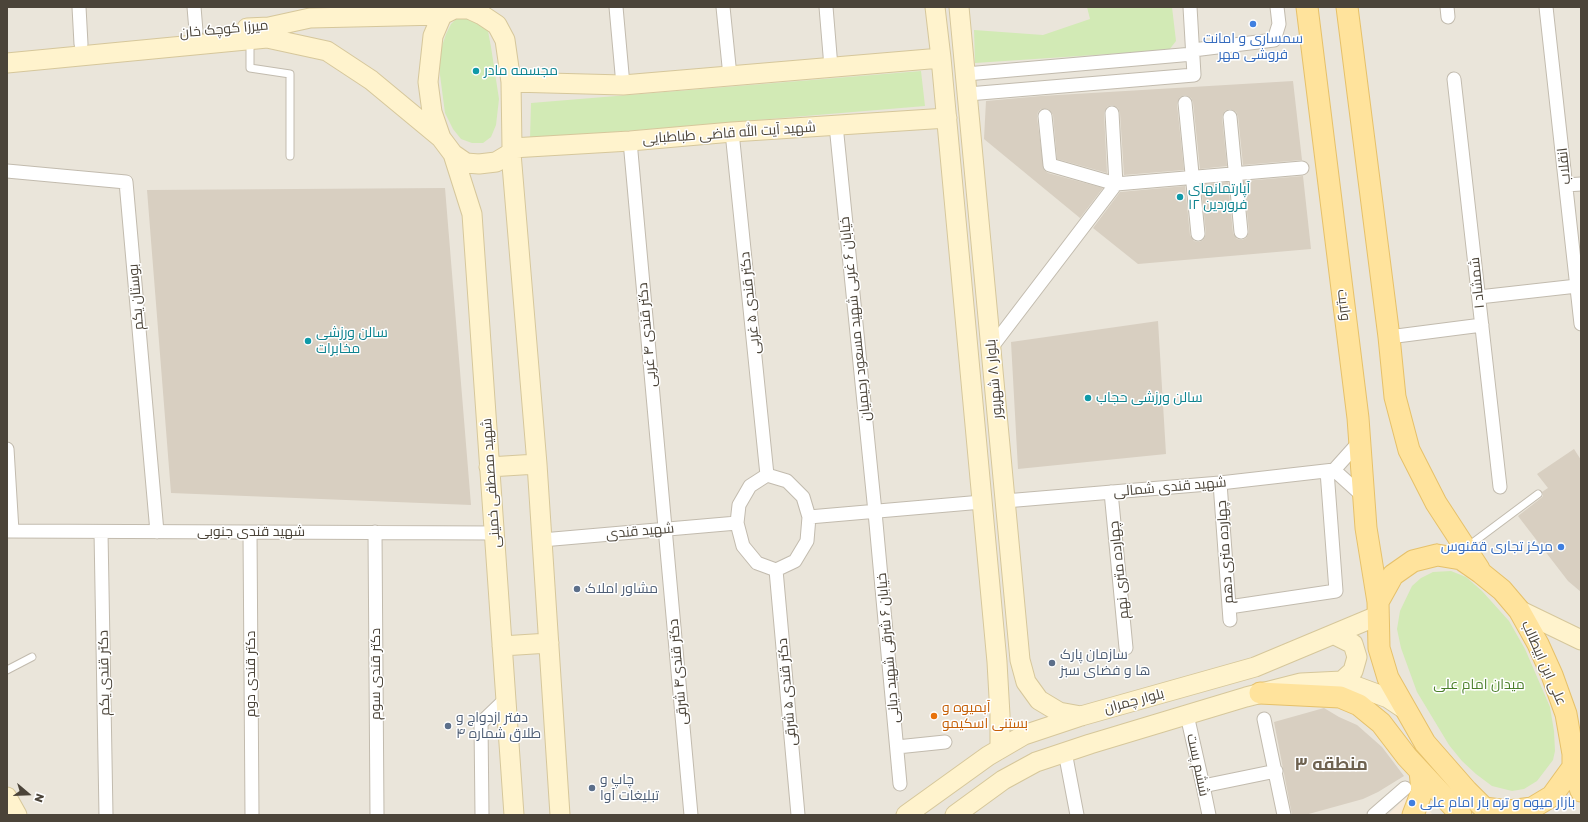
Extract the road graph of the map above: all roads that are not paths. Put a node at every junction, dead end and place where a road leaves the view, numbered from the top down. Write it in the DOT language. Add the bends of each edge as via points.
graph roads {
  1 [pos="79,7"];
  2 [pos="194,7"];
  3 [pos="616,7"];
  4 [pos="723,7"];
  5 [pos="826,7"];
  6 [pos="935,7"];
  7 [pos="959,7"];
  8 [pos="1190,7"];
  9 [pos="1277,7"];
  10 [pos="1307,7"];
  11 [pos="1347,7"];
  12 [pos="1546,7"];
  13 [pos="443,11"];
  14 [pos="310,13"];
  15 [pos="496,16"];
  16 [pos="196,31"];
  17 [pos="258,39"];
  18 [pos="81,44"];
  19 [pos="7,52"];
  20 [pos="1193,52"];
  21 [pos="934,58"];
  22 [pos="7,62"];
  23 [pos="831,67"];
  24 [pos="966,74"];
  25 [pos="730,76"];
  26 [pos="1454,78"];
  27 [pos="511,82"];
  28 [pos="623,85"];
  29 [pos="968,94"];
  30 [pos="1185,103"];
  31 [pos="1112,113"];
  32 [pos="1045,116"];
  33 [pos="1230,117"];
  34 [pos="939,119"];
  35 [pos="836,125"];
  36 [pos="732,132"];
  37 [pos="441,138"];
  38 [pos="630,141"];
  39 [pos="511,151"];
  40 [pos="453,154"];
  41 [pos="290,156"];
  42 [pos="1302,168"];
  43 [pos="7,171"];
  44 [pos="1236,174"];
  45 [pos="1192,178"];
  46 [pos="1116,184"];
  47 [pos="1581,184"];
  48 [pos="1566,185"];
  49 [pos="1241,232"];
  50 [pos="1198,234"];
  51 [pos="983,264"];
  52 [pos="960,266"];
  53 [pos="1577,286"];
  54 [pos="1479,297"];
  55 [pos="1581,324"];
  56 [pos="1482,325"];
  57 [pos="1389,337"];
  58 [pos="991,348"];
  59 [pos="1360,440"];
  60 [pos="7,449"];
  61 [pos="537,464"];
  62 [pos="489,468"];
  63 [pos="1330,470"];
  64 [pos="767,475"];
  65 [pos="1220,483"];
  66 [pos="1500,487"];
  67 [pos="1111,492"];
  68 [pos="1538,494"];
  69 [pos="1364,496"];
  70 [pos="1005,501"];
  71 [pos="982,502"];
  72 [pos="875,512"];
  73 [pos="809,517"];
  74 [pos="737,523"];
  75 [pos="665,529"];
  76 [pos="9,531"];
  77 [pos="101,532"];
  78 [pos="157,532"];
  79 [pos="250,532"];
  80 [pos="375,532"];
  81 [pos="494,533"];
  82 [pos="542,540"];
  83 [pos="1466,549"];
  84 [pos="776,570"];
  85 [pos="1481,573"];
  86 [pos="1012,577"];
  87 [pos="989,579"];
  88 [pos="1229,607"];
  89 [pos="1378,609"];
  90 [pos="1519,610"];
  91 [pos="1230,620"];
  92 [pos="1335,635"];
  93 [pos="1581,640"];
  94 [pos="549,643"];
  95 [pos="502,646"];
  96 [pos="1126,648"];
  97 [pos="32,657"];
  98 [pos="7,670"];
  99 [pos="1342,681"];
  100 [pos="1260,693"];
  101 [pos="506,698"];
  102 [pos="1406,710"];
  103 [pos="1187,715"];
  104 [pos="1081,716"];
  105 [pos="1264,719"];
  106 [pos="1576,736"];
  107 [pos="945,742"];
  108 [pos="897,747"];
  109 [pos="1000,749"];
  110 [pos="1066,752"];
  111 [pos="1573,767"];
  112 [pos="1276,771"];
  113 [pos="1420,771"];
  114 [pos="900,784"];
  115 [pos="1204,786"];
  116 [pos="1405,788"];
  117 [pos="1581,791"];
  118 [pos="7,797"];
  119 [pos="1489,811"];
  120 [pos="17,815"];
  121 [pos="106,815"];
  122 [pos="252,815"];
  123 [pos="377,815"];
  124 [pos="482,815"];
  125 [pos="514,815"];
  126 [pos="560,815"];
  127 [pos="691,815"];
  128 [pos="798,815"];
  129 [pos="906,815"];
  130 [pos="955,815"];
  131 [pos="1077,815"];
  132 [pos="1208,815"];
  133 [pos="1284,815"];
  134 [pos="1374,815"];
  135 [pos="1413,815"];
  136 [pos="1461,815"];
  1 -- 18 [label="street"];
  2 -- 16 [label="street"];
  3 -- 28 [label="street"];
  4 -- 25 [label="street"];
  5 -- 23 [label="street"];
  6 -- 21 [label="street, بلوار ۸ شهریور"];
  7 -- 24 [label="street, بلوار ۸ شهریور"];
  8 -- 20 [label="street"];
  9 -- 20 [label="street" via="1279,24 1274,40"];
  10 -- 59 [label="main road, ولایت"];
  11 -- 57 [label="main road"];
  12 -- 48 [label="street, انقلاب"];
  13 -- 14 [label="street, میرزا کوچک خان"];
  13 -- 15 [label="street" via="469,9"];
  13 -- 37 [label="street" via="433,36 428,82 432,112"];
  14 -- 16 [label="street, میرزا کوچک خان" via="269,27"];
  15 -- 27 [label="street" via="505,40"];
  16 -- 18 [label="street, میرزا کوچک خان"];
  17 -- 22 [label="street, میرزا کوچک خان"];
  17 -- 37 [label="street, میرزا کوچک خان" via="327,51 371,80"];
  17 -- 41 [label="lane" via="250,68 290,74"];
  18 -- 19 [label="street, میرزا کوچک خان"];
  20 -- 24 [label="street"];
  20 -- 29 [label="street" via="1194,75"];
  21 -- 23 [label="street"];
  21 -- 34 [label="street, بلوار ۸ شهریور"];
  23 -- 25 [label="street"];
  24 -- 29 [label="street, بلوار ۸ شهریور"];
  25 -- 28 [label="street"];
  26 -- 54 [label="street, شمشاد ۱"];
  27 -- 28 [label="street"];
  27 -- 39 [label="street"];
  29 -- 51 [label="street, بلوار ۸ شهریور"];
  30 -- 45 [label="street"];
  31 -- 46 [label="street"];
  32 -- 46 [label="street" via="1050,165"];
  33 -- 44 [label="street"];
  34 -- 35 [label="street, شهید آیت الله قاضی طباطبایی"];
  34 -- 52 [label="street, بلوار ۸ شهریور"];
  35 -- 36 [label="street, شهید آیت الله قاضی طباطبایی"];
  35 -- 72 [label="street, خیابان ۶ غربی شهید مسعود رحیمیان"];
  36 -- 38 [label="street, شهید آیت الله قاضی طباطبایی"];
  36 -- 64 [label="street, دکتر قندی ۵ غربی"];
  37 -- 40 [label="street"];
  38 -- 39 [label="street, شهید آیت الله قاضی طباطبایی"];
  38 -- 75 [label="street, دکتر قندی ۴ غربی"];
  39 -- 40 [label="street" via="496,162 479,164 466,163"];
  39 -- 61 [label="street"];
  40 -- 62 [label="street, شهید مصطفی خمینی" via="472,214"];
  42 -- 44 [label="street"];
  43 -- 78 [label="street, بوستان یکم" via="126,182"];
  44 -- 45 [label="street"];
  44 -- 49 [label="street"];
  45 -- 46 [label="street"];
  45 -- 50 [label="street"];
  46 -- 58 [label="street"];
  47 -- 48 [label="street"];
  48 -- 53 [label="street, انقلاب"];
  51 -- 52 [label="street"];
  51 -- 58 [label="street, بلوار ۸ شهریور"];
  52 -- 71 [label="street, بلوار ۸ شهریور"];
  53 -- 54 [label="street"];
  53 -- 55 [label="street, انقلاب"];
  54 -- 56 [label="street, شمشاد ۱"];
  56 -- 57 [label="street"];
  56 -- 66 [label="street, شمشاد ۱"];
  57 -- 83 [label="main road" via="1395,397 1408,450 1436,503"];
  58 -- 70 [label="street, بلوار ۸ شهریور"];
  59 -- 63 [label="street"];
  59 -- 69 [label="main road, ولایت"];
  60 -- 76 [label="street"];
  61 -- 62 [label="street"];
  61 -- 82 [label="street"];
  62 -- 81 [label="street, شهید مصطفی خمینی"];
  63 -- 65 [label="street, شهید قندی شمالی"];
  63 -- 69 [label="street"];
  63 -- 88 [label="street" via="1336,591"];
  64 -- 73 [label="street" via="788,481 803,498"];
  64 -- 74 [label="street" via="750,486 740,504"];
  65 -- 67 [label="street, شهید قندی شمالی"];
  65 -- 88 [label="street, چهارده متری دهم"];
  67 -- 70 [label="street, شهید قندی شمالی"];
  67 -- 96 [label="street, چهارده متری نهم"];
  68 -- 83 [label="lane"];
  69 -- 89 [label="main road, ولایت"];
  70 -- 86 [label="street, بلوار ۸ شهریور"];
  71 -- 72 [label="street"];
  71 -- 87 [label="street, بلوار ۸ شهریور"];
  72 -- 73 [label="street"];
  72 -- 108 [label="street, خیابان ۶ شرقی شهید دیانی"];
  73 -- 84 [label="street" via="807,541 795,561"];
  74 -- 75 [label="street, شهید قندی"];
  74 -- 84 [label="street" via="743,546 757,563"];
  75 -- 82 [label="street, شهید قندی"];
  75 -- 127 [label="street, دکتر قندی۴ شرقی"];
  76 -- 77 [label="street, شهید قندی جنوبی"];
  77 -- 78 [label="street, شهید قندی جنوبی"];
  77 -- 121 [label="street, دکتر قندی یکم"];
  78 -- 79 [label="street, شهید قندی جنوبی"];
  79 -- 80 [label="street, شهید قندی جنوبی"];
  79 -- 122 [label="street, دکتر قندی دوم"];
  80 -- 81 [label="street, شهید قندی جنوبی"];
  80 -- 123 [label="street, دکتر قندی سوم"];
  81 -- 95 [label="street, شهید مصطفی خمینی"];
  82 -- 94 [label="street"];
  83 -- 85 [label="main road"];
  84 -- 128 [label="street, دکتر قندی ۵ شرقی"];
  85 -- 89 [label="main road, علی ابن ابیطالب" via="1461,559 1437,555 1413,561 1393,575"];
  85 -- 90 [label="main road, علی ابن ابیطالب" via="1502,590"];
  86 -- 87 [label="street"];
  86 -- 104 [label="street, بلوار ۸ شهریور" via="1020,660 1026,682 1039,700 1059,712"];
  87 -- 109 [label="street, بلوار ۸ شهریور" via="1000,716"];
  88 -- 91 [label="street, چهارده متری دهم"];
  89 -- 92 [label="street, بلوار چمران"];
  89 -- 102 [label="main road" via="1380,648 1388,678"];
  90 -- 93 [label="street"];
  90 -- 106 [label="main road, علی ابن ابیطالب" via="1538,644"];
  92 -- 99 [label="street" via="1353,644 1357,657 1353,670"];
  92 -- 104 [label="street, بلوار چمران" via="1255,667"];
  94 -- 95 [label="street"];
  94 -- 126 [label="street"];
  95 -- 101 [label="street, شهید مصطفی خمینی"];
  97 -- 98 [label="lane"];
  99 -- 100 [label="street, بلوار چمران" via="1301,683"];
  99 -- 102 [label="street, بلوار چمران" via="1388,698"];
  100 -- 103 [label="street, بلوار چمران"];
  100 -- 113 [label="main road" via="1340,697 1359,705 1381,723"];
  101 -- 124 [label="street" via="482,723"];
  101 -- 125 [label="street, شهید مصطفی خمینی"];
  102 -- 119 [label="main road" via="1425,743 1467,791"];
  103 -- 110 [label="street, بلوار چمران"];
  103 -- 115 [label="street, ششم پست"];
  104 -- 109 [label="street, بلوار چمران" via="1024,735"];
  105 -- 112 [label="street"];
  106 -- 111 [label="main road, علی ابن ابیطالب"];
  107 -- 108 [label="street"];
  108 -- 114 [label="street, خیابان ۶ شرقی شهید دیانی"];
  109 -- 129 [label="street, بلوار چمران"];
  110 -- 130 [label="street, بلوار چمران" via="1036,762"];
  110 -- 131 [label="street"];
  111 -- 117 [label="main road, علی ابن ابیطالب"];
  111 -- 119 [label="main road" via="1552,796 1532,808"];
  112 -- 115 [label="street"];
  112 -- 133 [label="street"];
  113 -- 135 [label="main road" via="1422,790"];
  113 -- 136 [label="main road"];
  115 -- 132 [label="street, ششم پست"];
  116 -- 134 [label="street"];
  118 -- 120 [label="street"];
}
